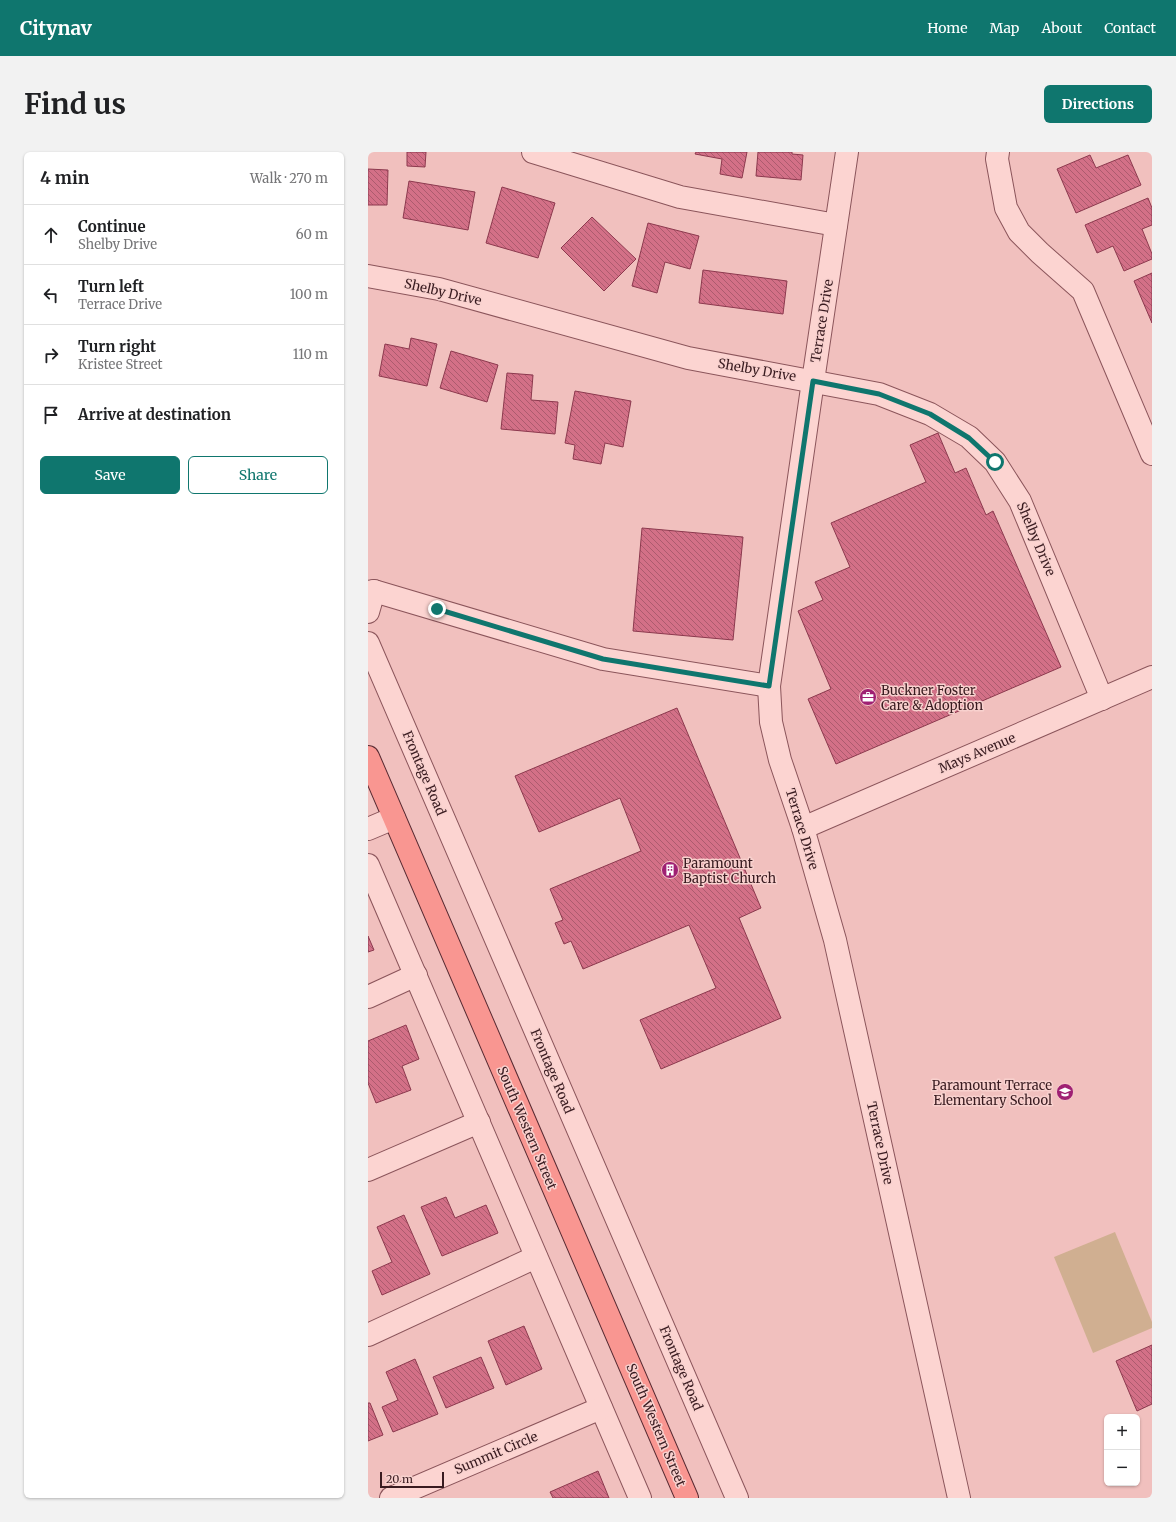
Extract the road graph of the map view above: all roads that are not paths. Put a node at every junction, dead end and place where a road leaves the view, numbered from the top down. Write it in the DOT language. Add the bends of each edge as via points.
graph roads {
  1 [pos="532,152"];
  2 [pos="847,152"];
  3 [pos="998,152"];
  4 [pos="836,225"];
  5 [pos="368,276"];
  6 [pos="813,381"];
  7 [pos="1152,454"];
  8 [pos="371,591"];
  9 [pos="368,612"];
  10 [pos="368,644"];
  11 [pos="1152,677"];
  12 [pos="769,686"];
  13 [pos="1102,699"];
  14 [pos="368,757"];
  15 [pos="394,818"];
  16 [pos="803,828"];
  17 [pos="368,829"];
  18 [pos="368,865"];
  19 [pos="416,976"];
  20 [pos="368,997"];
  21 [pos="479,1122"];
  22 [pos="368,1170"];
  23 [pos="536,1257"];
  24 [pos="368,1335"];
  25 [pos="601,1408"];
  26 [pos="391,1498"];
  27 [pos="640,1498"];
  28 [pos="687,1498"];
  29 [pos="736,1498"];
  30 [pos="959,1498"];
  1 -- 4 [label="street" via="680,197"];
  2 -- 4 [label="street, Terrace Drive"];
  3 -- 7 [label="street" via="1006,208 1019,232 1083,291"];
  4 -- 6 [label="street, Terrace Drive"];
  5 -- 6 [label="street, Shelby Drive" via="439,289 688,358"];
  6 -- 12 [label="street, Terrace Drive"];
  6 -- 13 [label="street, Shelby Drive" via="879,394 930,414 969,438 995,462 1020,500"];
  8 -- 9 [label="street"];
  8 -- 12 [label="street" via="603,659"];
  10 -- 29 [label="street, Frontage Road"];
  11 -- 13 [label="street, Mays Avenue"];
  12 -- 16 [label="street, Terrace Drive" via="771,722 780,760"];
  13 -- 16 [label="street, Mays Avenue"];
  14 -- 15 [label="main road, South Western Street"];
  15 -- 17 [label="street"];
  15 -- 28 [label="main road, South Western Street"];
  16 -- 30 [label="street, Terrace Drive" via="835,940"];
  18 -- 19 [label="street"];
  19 -- 20 [label="street"];
  19 -- 21 [label="street"];
  21 -- 22 [label="street"];
  21 -- 23 [label="street"];
  23 -- 24 [label="street"];
  23 -- 25 [label="street"];
  25 -- 26 [label="street, Summit Circle"];
  25 -- 27 [label="street"];
}
